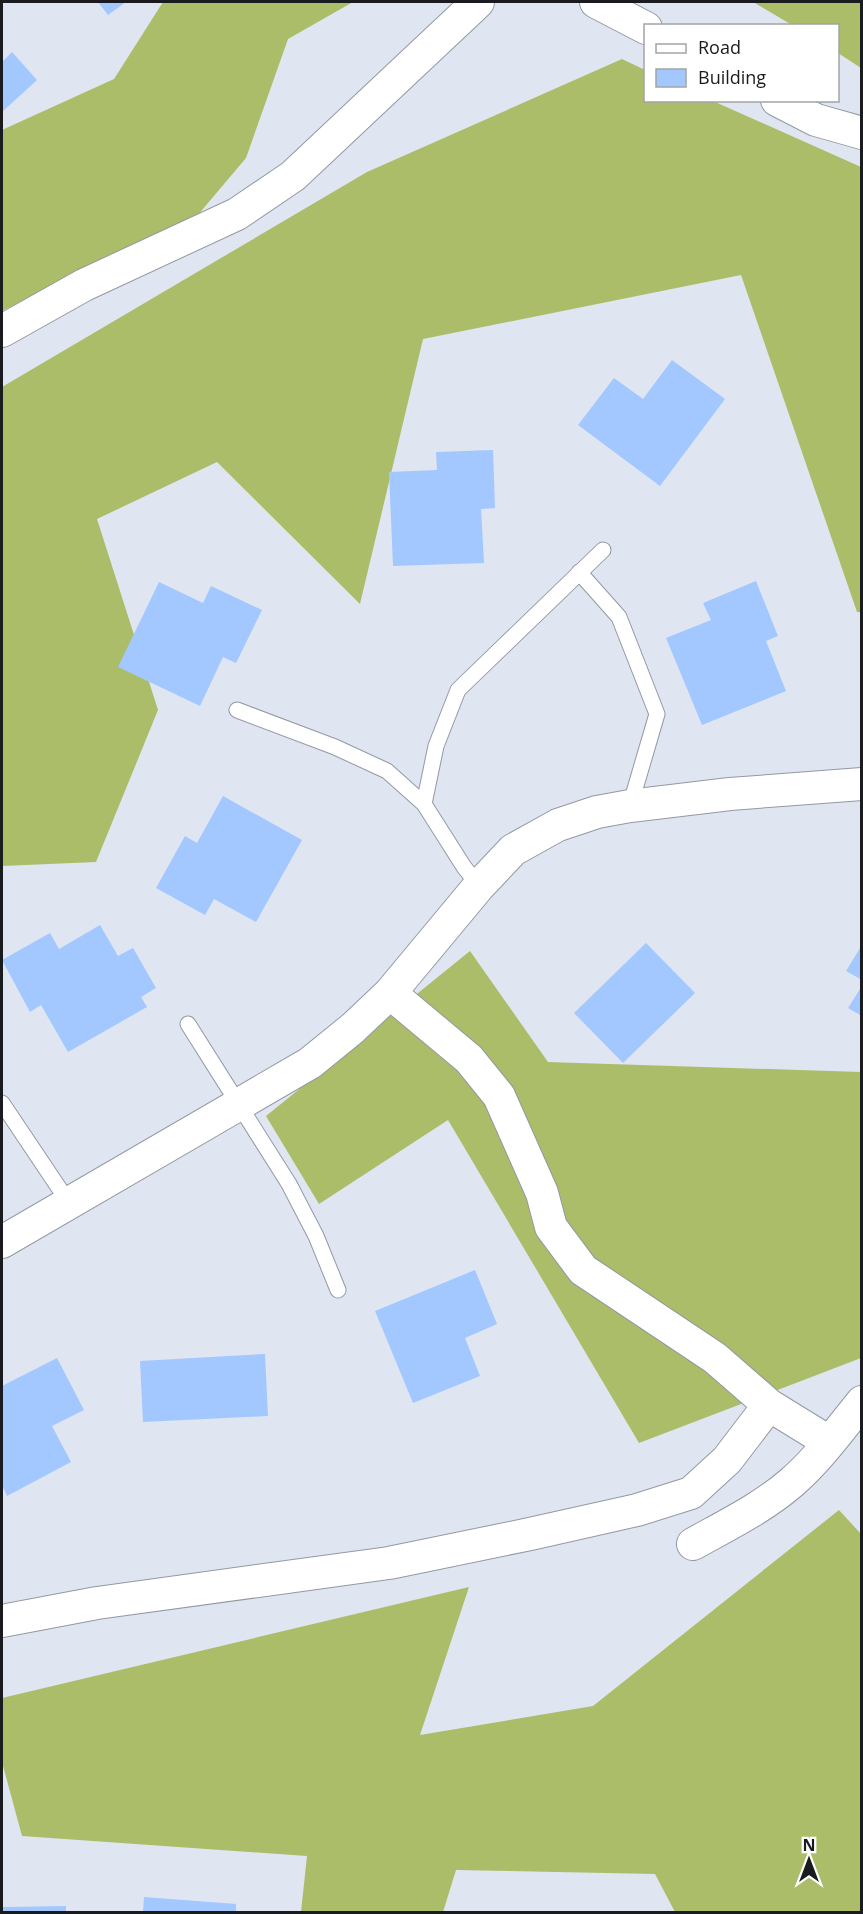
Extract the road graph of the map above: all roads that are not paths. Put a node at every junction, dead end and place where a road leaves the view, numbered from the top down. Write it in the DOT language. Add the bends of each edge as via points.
graph roads {
  1 [pos="478,2"];
  2 [pos="596,2"];
  3 [pos="644,27"];
  4 [pos="781,102"];
  5 [pos="861,133"];
  6 [pos="2,331"];
  7 [pos="603,550"];
  8 [pos="579,572"];
  9 [pos="237,710"];
  10 [pos="861,784"];
  11 [pos="424,804"];
  12 [pos="630,806"];
  13 [pos="478,886"];
  14 [pos="390,993"];
  15 [pos="188,1024"];
  16 [pos="2,1102"];
  17 [pos="237,1104"];
  18 [pos="69,1203"];
  19 [pos="2,1242"];
  20 [pos="338,1290"];
  21 [pos="861,1402"];
  22 [pos="769,1405"];
  23 [pos="829,1442"];
  24 [pos="693,1544"];
  25 [pos="2,1621"];
  1 -- 6 [label="street" via="293,176 237,214 84,285"];
  2 -- 3 [label="street"];
  4 -- 5 [label="street" via="816,120"];
  7 -- 8 [label="lane"];
  8 -- 11 [label="lane" via="458,690 436,746"];
  8 -- 12 [label="lane" via="620,617 657,714"];
  9 -- 11 [label="lane" via="387,771"];
  10 -- 12 [label="street"];
  11 -- 13 [label="lane"];
  12 -- 13 [label="street" via="558,825 513,850"];
  13 -- 14 [label="street"];
  14 -- 17 [label="street" via="310,1063"];
  14 -- 22 [label="street" via="469,1059 499,1096 542,1193 551,1227 583,1270 715,1358"];
  15 -- 17 [label="lane"];
  16 -- 18 [label="lane"];
  17 -- 18 [label="street"];
  17 -- 20 [label="lane" via="289,1184"];
  18 -- 19 [label="street"];
  21 -- 23 [label="street"];
  22 -- 23 [label="street"];
  22 -- 25 [label="street" via="728,1460 691,1493 637,1510 389,1563 96,1603"];
  23 -- 24 [label="street" via="793,1482 760,1506"];
}
